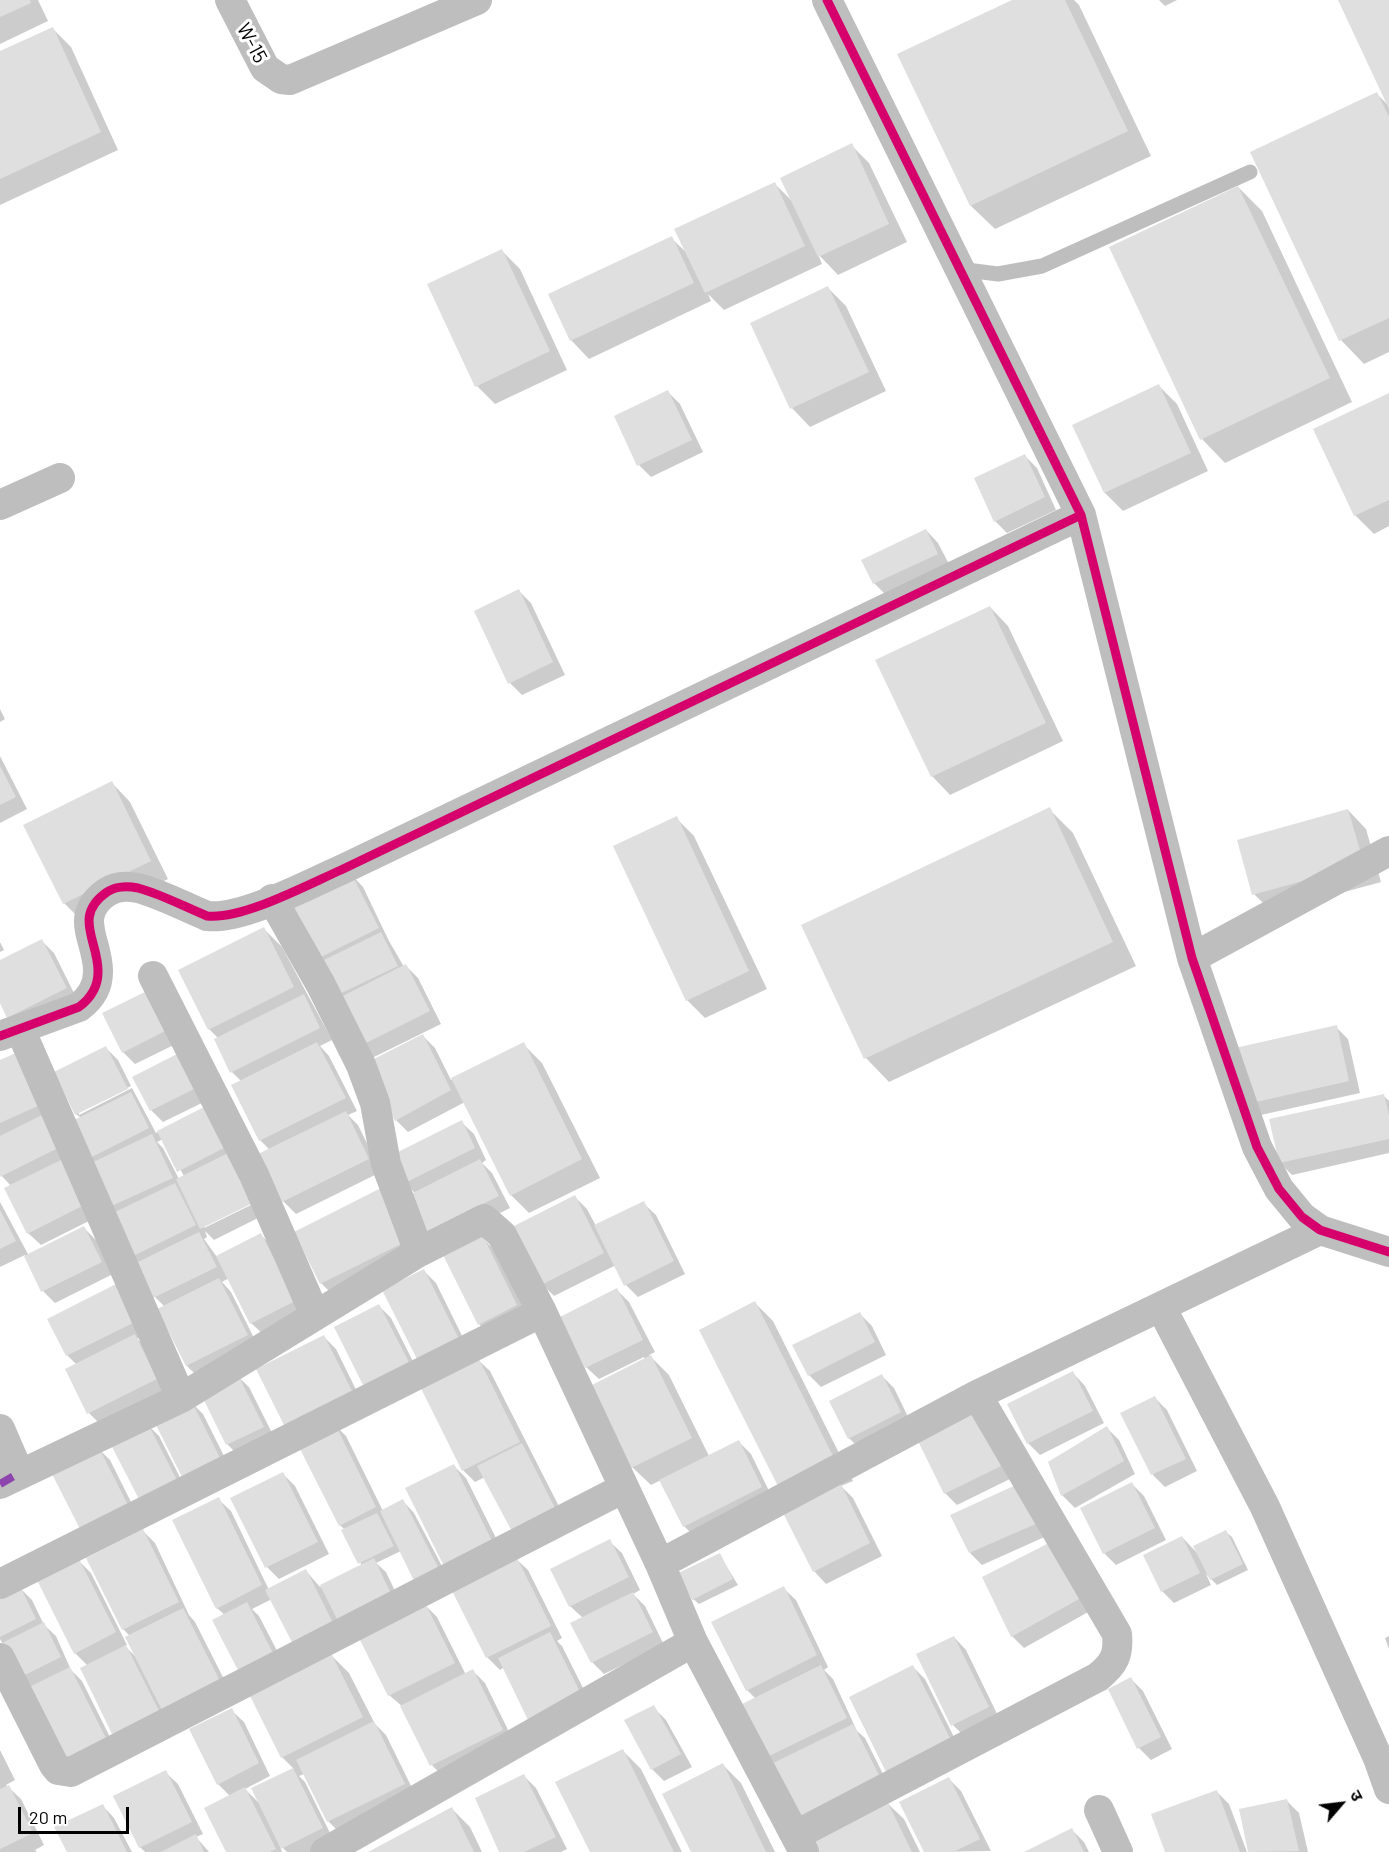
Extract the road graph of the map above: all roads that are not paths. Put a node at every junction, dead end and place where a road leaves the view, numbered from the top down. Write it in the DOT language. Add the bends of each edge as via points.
graph roads {
  1 [pos="230,0"];
  2 [pos="477,0"];
  3 [pos="827,0"];
  4 [pos="1250,172"];
  5 [pos="959,269"];
  6 [pos="60,478"];
  7 [pos="0,505"];
  8 [pos="1081,515"];
  9 [pos="1389,851"];
  10 [pos="272,899"];
  11 [pos="1192,958"];
  12 [pos="153,976"];
  13 [pos="10,1032"];
  14 [pos="1320,1230"];
  15 [pos="419,1252"];
  16 [pos="1389,1252"];
  17 [pos="1161,1307"];
  18 [pos="542,1312"];
  19 [pos="315,1315"];
  20 [pos="977,1395"];
  21 [pos="181,1398"];
  22 [pos="0,1429"];
  23 [pos="9,1479"];
  24 [pos="624,1488"];
  25 [pos="660,1564"];
  26 [pos="0,1584"];
  27 [pos="693,1642"];
  28 [pos="0,1658"];
  29 [pos="1389,1789"];
  30 [pos="1099,1810"];
  31 [pos="800,1844"];
  32 [pos="326,1852"];
  33 [pos="1118,1852"];
  1 -- 2 [label="street, W-15" via="265,68 280,79 291,80"];
  3 -- 5 [label="street"];
  4 -- 5 [label="lane" via="1042,266 998,274"];
  5 -- 8 [label="street"];
  6 -- 7 [label="street"];
  8 -- 10 [label="street" via="341,870"];
  8 -- 11 [label="street"];
  9 -- 11 [label="street"];
  10 -- 13 [label="street" via="219,917 207,916 139,888 112,889 100,897 91,911 89,927 99,970 97,985 88,1000 79,1007"];
  10 -- 15 [label="street" via="361,1065 375,1103 386,1164"];
  11 -- 14 [label="street" via="1257,1147 1279,1189 1302,1217"];
  12 -- 19 [label="street" via="254,1175"];
  13 -- 21 [label="street"];
  14 -- 16 [label="street"];
  14 -- 17 [label="street"];
  15 -- 18 [label="street" via="484,1219 502,1235"];
  15 -- 19 [label="street"];
  17 -- 20 [label="street"];
  17 -- 29 [label="street" via="1265,1507"];
  18 -- 24 [label="street"];
  18 -- 26 [label="street"];
  19 -- 21 [label="street"];
  20 -- 25 [label="street"];
  20 -- 31 [label="street" via="1117,1634 1119,1650 1112,1665 1098,1677"];
  21 -- 23 [label="street"];
  22 -- 23 [label="street"];
  24 -- 25 [label="street"];
  24 -- 28 [label="street" via="71,1772 58,1770 54,1765"];
  25 -- 27 [label="street"];
  27 -- 31 [label="street"];
  27 -- 32 [label="street"];
  30 -- 33 [label="street"];
}
